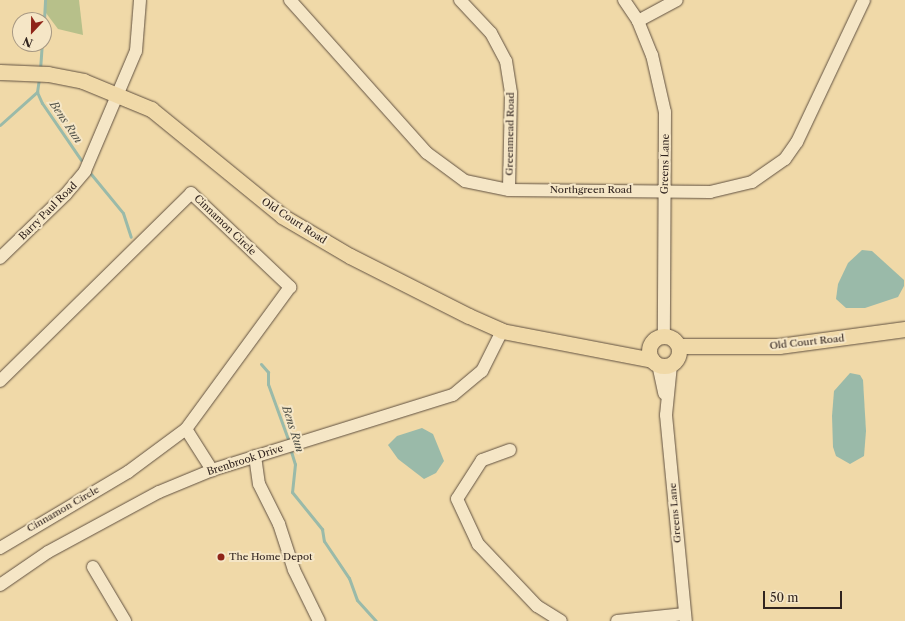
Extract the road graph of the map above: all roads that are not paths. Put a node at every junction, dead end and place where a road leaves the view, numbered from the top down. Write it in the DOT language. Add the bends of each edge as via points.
graph roads {
  1 [pos="140,0"];
  2 [pos="290,0"];
  3 [pos="460,0"];
  4 [pos="624,0"];
  5 [pos="677,0"];
  6 [pos="864,0"];
  7 [pos="638,21"];
  8 [pos="0,72"];
  9 [pos="119,93"];
  10 [pos="509,190"];
  11 [pos="664,191"];
  12 [pos="0,258"];
  13 [pos="905,329"];
  14 [pos="502,331"];
  15 [pos="664,336"];
  16 [pos="664,357"];
  17 [pos="0,381"];
  18 [pos="186,429"];
  19 [pos="510,450"];
  20 [pos="255,456"];
  21 [pos="212,470"];
  22 [pos="0,548"];
  23 [pos="93,567"];
  24 [pos="0,585"];
  25 [pos="685,618"];
  26 [pos="125,621"];
  27 [pos="319,621"];
  28 [pos="561,621"];
  29 [pos="617,621"];
  1 -- 9 [label="street, Barry Paul Road" via="136,51"];
  2 -- 10 [label="street, Northgreen Road" via="440,165 465,181"];
  3 -- 10 [label="street, Greenmead Road" via="491,33 506,61 511,93"];
  4 -- 7 [label="street, Greens Lane"];
  5 -- 7 [label="street"];
  6 -- 11 [label="street, Northgreen Road" via="797,142 785,158 752,182 732,188 710,192"];
  7 -- 11 [label="street, Greens Lane" via="652,55 665,112"];
  8 -- 9 [label="main road, Old Court Road" via="48,74"];
  9 -- 12 [label="street, Barry Paul Road" via="78,181"];
  9 -- 14 [label="main road, Old Court Road" via="175,126 259,198 310,234"];
  10 -- 11 [label="street, Northgreen Road"];
  11 -- 15 [label="street, Greens Lane"];
  13 -- 16 [label="main road, Old Court Road" via="779,346 709,348"];
  14 -- 16 [label="main road, Old Court Road"];
  14 -- 20 [label="street, Brenbrook Drive" via="482,371 453,395"];
  15 -- 16 [label="main road" via="673,338"];
  16 -- 25 [label="street, Greens Lane"];
  17 -- 18 [label="street, Cinnamon Circle" via="191,193 290,287"];
  18 -- 21 [label="street"];
  18 -- 22 [label="street, Cinnamon Circle" via="128,472"];
  19 -- 28 [label="street" via="482,460 457,499 478,544 537,606"];
  20 -- 21 [label="street, Brenbrook Drive"];
  20 -- 27 [label="street" via="259,484 278,524 294,570"];
  21 -- 24 [label="street, Brenbrook Drive" via="106,519"];
  23 -- 26 [label="street"];
  25 -- 29 [label="street"];
}
